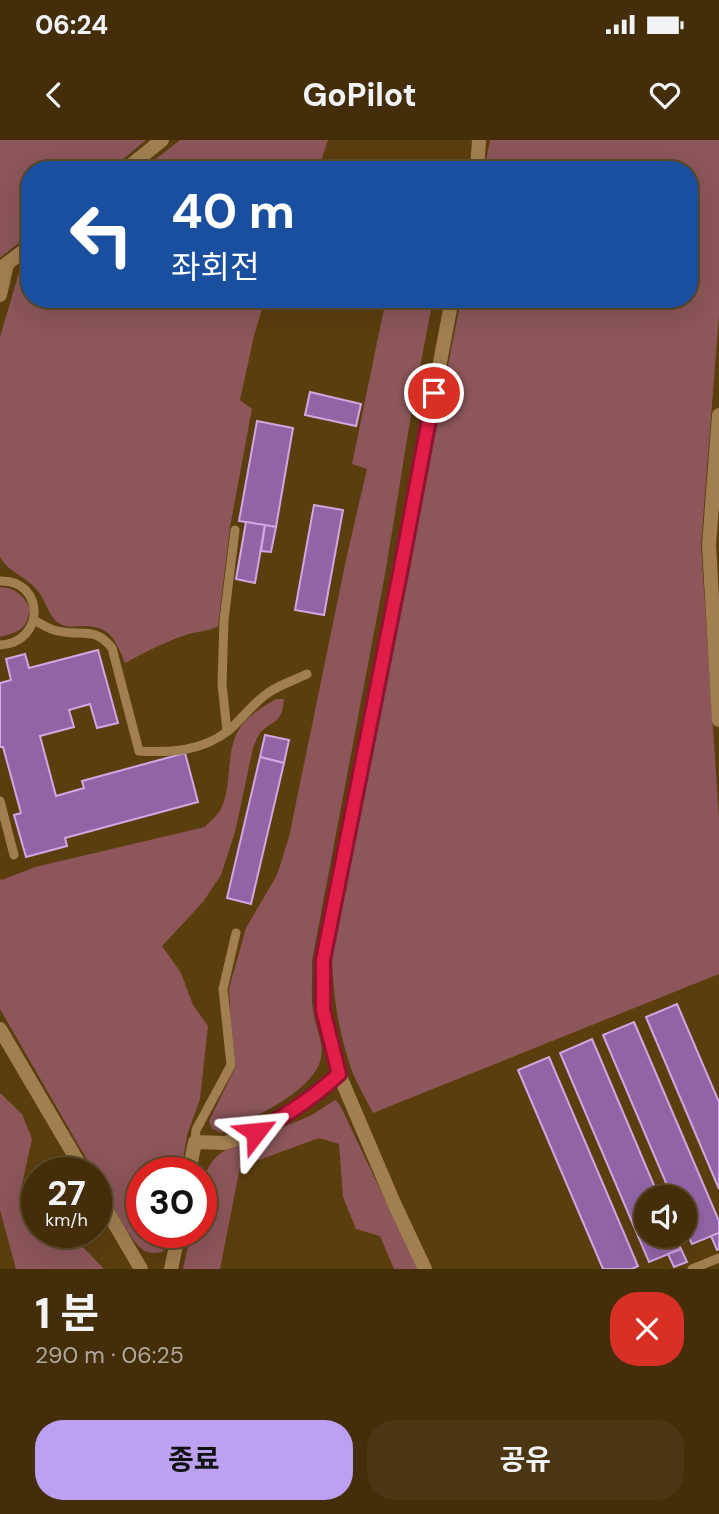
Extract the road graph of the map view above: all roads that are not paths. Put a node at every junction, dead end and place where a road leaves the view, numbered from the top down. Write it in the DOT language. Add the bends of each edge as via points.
graph roads {
  1 [pos="162,140"];
  2 [pos="479,140"];
  3 [pos="136,161"];
  4 [pos="478,161"];
  5 [pos="21,253"];
  6 [pos="3,267"];
  7 [pos="0,295"];
  8 [pos="450,308"];
  9 [pos="719,415"];
  10 [pos="235,530"];
  11 [pos="0,581"];
  12 [pos="34,620"];
  13 [pos="0,645"];
  14 [pos="307,674"];
  15 [pos="719,720"];
  16 [pos="227,731"];
  17 [pos="0,801"];
  18 [pos="14,855"];
  19 [pos="236,933"];
  20 [pos="0,1029"];
  21 [pos="339,1074"];
  22 [pos="195,1142"];
  23 [pos="75,1157"];
  24 [pos="192,1157"];
  25 [pos="112,1219"];
  26 [pos="176,1248"];
  27 [pos="719,1258"];
  28 [pos="141,1269"];
  29 [pos="171,1269"];
  30 [pos="425,1269"];
  31 [pos="692,1269"];
  1 -- 3 [label="street"];
  2 -- 4 [label="street"];
  5 -- 6 [label="street"];
  6 -- 7 [label="street"];
  8 -- 21 [label="street" via="323,960 323,1010"];
  9 -- 15 [label="street" via="709,545"];
  10 -- 16 [label="lane" via="224,621 222,684"];
  11 -- 12 [label="lane" via="14,583 29,594"];
  12 -- 13 [label="lane" via="25,636"];
  12 -- 16 [label="lane" via="54,630 89,633 112,648 139,751 165,753 197,747"];
  14 -- 16 [label="lane" via="268,693"];
  17 -- 18 [label="lane"];
  19 -- 22 [label="lane" via="223,989 230,1065 196,1130"];
  20 -- 23 [label="street"];
  21 -- 22 [label="street" via="293,1111 256,1132 225,1143"];
  21 -- 30 [label="street"];
  22 -- 24 [label="street"];
  25 -- 28 [label="street"];
  26 -- 29 [label="street"];
  27 -- 31 [label="lane"];
}
